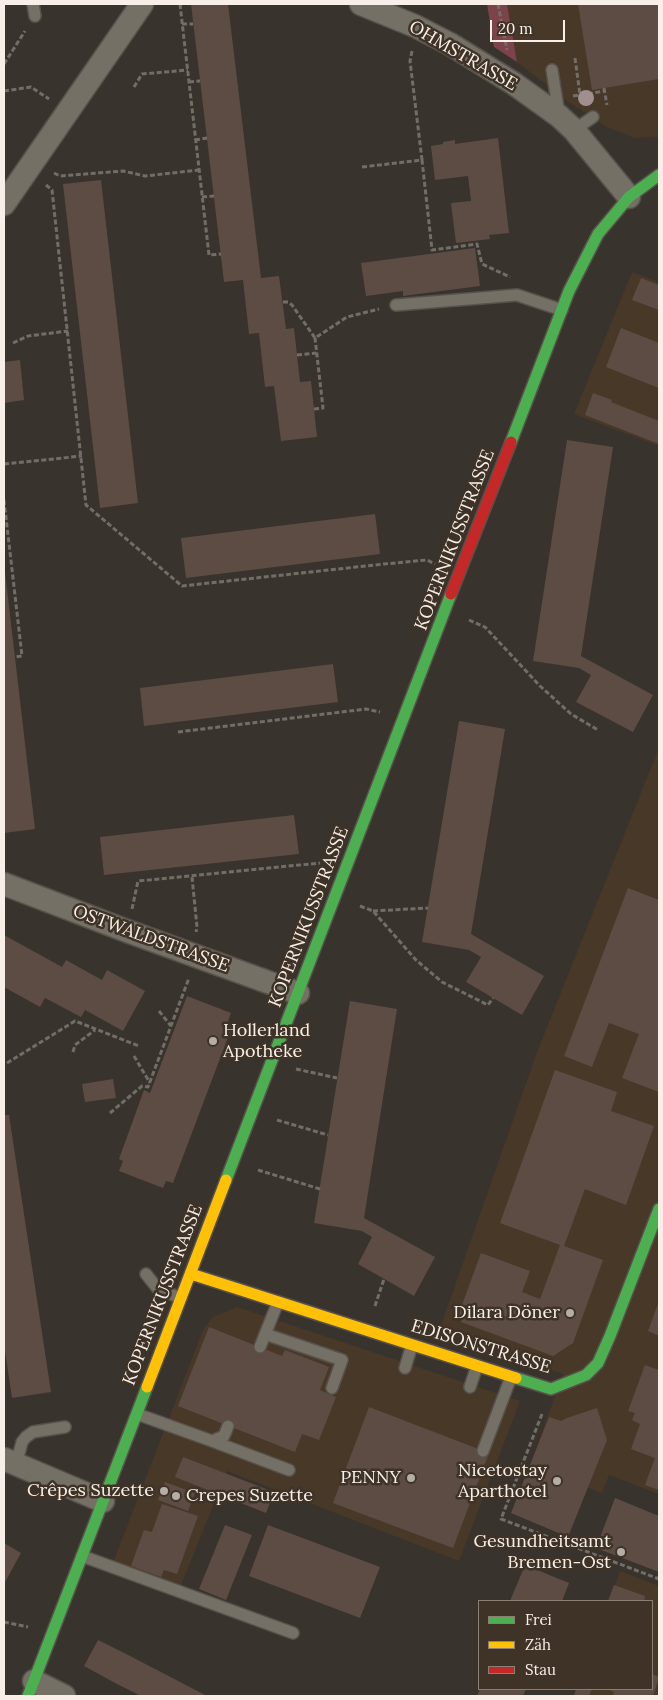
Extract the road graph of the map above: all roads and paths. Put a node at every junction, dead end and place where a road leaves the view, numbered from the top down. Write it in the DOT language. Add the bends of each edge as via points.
graph roads {
  1 [pos="33,4"];
  2 [pos="142,4"];
  3 [pos="180,4"];
  4 [pos="361,4"];
  5 [pos="498,4"];
  6 [pos="35,16"];
  7 [pos="182,24"];
  8 [pos="193,24"];
  9 [pos="415,26"];
  10 [pos="575,58"];
  11 [pos="4,64"];
  12 [pos="188,70"];
  13 [pos="552,70"];
  14 [pos="200,81"];
  15 [pos="189,82"];
  16 [pos="513,83"];
  17 [pos="134,87"];
  18 [pos="4,91"];
  19 [pos="580,95"];
  20 [pos="608,111"];
  21 [pos="69,112"];
  22 [pos="563,115"];
  23 [pos="592,117"];
  24 [pos="207,138"];
  25 [pos="195,140"];
  26 [pos="422,160"];
  27 [pos="31,166"];
  28 [pos="362,167"];
  29 [pos="199,170"];
  30 [pos="659,175"];
  31 [pos="214,196"];
  32 [pos="202,197"];
  33 [pos="629,197"];
  34 [pos="4,204"];
  35 [pos="221,254"];
  36 [pos="516,279"];
  37 [pos="283,302"];
  38 [pos="396,304"];
  39 [pos="562,310"];
  40 [pos="68,331"];
  41 [pos="314,338"];
  42 [pos="13,343"];
  43 [pos="316,353"];
  44 [pos="297,355"];
  45 [pos="314,409"];
  46 [pos="82,456"];
  47 [pos="4,464"];
  48 [pos="4,500"];
  49 [pos="459,574"];
  50 [pos="446,611"];
  51 [pos="15,657"];
  52 [pos="405,717"];
  53 [pos="598,730"];
  54 [pos="178,732"];
  55 [pos="348,863"];
  56 [pos="192,877"];
  57 [pos="4,884"];
  58 [pos="336,896"];
  59 [pos="428,908"];
  60 [pos="372,911"];
  61 [pos="127,931"];
  62 [pos="194,955"];
  63 [pos="298,993"];
  64 [pos="493,998"];
  65 [pos="159,1011"];
  66 [pos="171,1027"];
  67 [pos="96,1029"];
  68 [pos="139,1046"];
  69 [pos="73,1052"];
  70 [pos="134,1056"];
  71 [pos="8,1063"];
  72 [pos="271,1064"];
  73 [pos="338,1078"];
  74 [pos="150,1084"];
  75 [pos="110,1113"];
  76 [pos="252,1113"];
  77 [pos="328,1135"];
  78 [pos="233,1162"];
  79 [pos="320,1189"];
  80 [pos="659,1209"];
  81 [pos="146,1274"];
  82 [pos="191,1274"];
  83 [pos="181,1298"];
  84 [pos="278,1302"];
  85 [pos="265,1334"];
  86 [pos="412,1345"];
  87 [pos="260,1347"];
  88 [pos="477,1366"];
  89 [pos="405,1368"];
  90 [pos="512,1377"];
  91 [pos="470,1387"];
  92 [pos="332,1388"];
  93 [pos="552,1388"];
  94 [pos="136,1414"];
  95 [pos="228,1426"];
  96 [pos="65,1427"];
  97 [pos="212,1441"];
  98 [pos="484,1450"];
  99 [pos="10,1462"];
  100 [pos="289,1470"];
  101 [pos="103,1501"];
  102 [pos="82,1556"];
  103 [pos="659,1579"];
  104 [pos="293,1633"];
  105 [pos="31,1688"];
  106 [pos="64,1696"];
  1 -- 6 [label="lane"];
  2 -- 21 [label="street"];
  3 -- 7 [label="path"];
  4 -- 9 [label="street, OHMSTRASSE"];
  5 -- 16 [label="path"];
  6 -- 11 [label="path"];
  7 -- 8 [label="path"];
  7 -- 12 [label="path"];
  9 -- 16 [label="street, OHMSTRASSE"];
  9 -- 26 [label="path" via="410,62"];
  10 -- 19 [label="path"];
  12 -- 15 [label="path"];
  12 -- 17 [label="path" via="142,74"];
  13 -- 22 [label="lane, OHMSTRASSE"];
  14 -- 15 [label="path"];
  15 -- 25 [label="path"];
  16 -- 22 [label="street, OHMSTRASSE"];
  18 -- 21 [label="path" via="31,87"];
  19 -- 20 [label="path" via="604,90"];
  19 -- 22 [label="path"];
  21 -- 27 [label="street"];
  22 -- 23 [label="lane"];
  22 -- 33 [label="street, OHMSTRASSE"];
  24 -- 25 [label="path"];
  25 -- 29 [label="path"];
  26 -- 28 [label="path"];
  26 -- 36 [label="path" via="432,250 477,244 482,264"];
  27 -- 29 [label="path" via="60,176 122,171 145,176"];
  27 -- 34 [label="street"];
  27 -- 40 [label="path" via="52,190"];
  29 -- 32 [label="path"];
  30 -- 33 [label="street, KOPERNIKUSSTRASSE"];
  31 -- 32 [label="path"];
  32 -- 35 [label="path" via="209,254"];
  33 -- 39 [label="street, KOPERNIKUSSTRASSE" via="598,234"];
  37 -- 41 [label="path" via="292,305"];
  38 -- 39 [label="lane" via="517,295"];
  38 -- 41 [label="path" via="347,317"];
  39 -- 49 [label="street, KOPERNIKUSSTRASSE"];
  40 -- 42 [label="path" via="28,336"];
  40 -- 46 [label="path"];
  41 -- 43 [label="path"];
  43 -- 44 [label="path"];
  43 -- 45 [label="path" via="323,408"];
  46 -- 47 [label="path"];
  46 -- 49 [label="path" via="86,505 182,586 427,560"];
  48 -- 51 [label="path" via="22,656"];
  49 -- 50 [label="street, KOPERNIKUSSTRASSE"];
  50 -- 52 [label="street, KOPERNIKUSSTRASSE"];
  50 -- 53 [label="path" via="485,627 564,709"];
  52 -- 54 [label="path" via="366,709"];
  52 -- 55 [label="street, KOPERNIKUSSTRASSE"];
  55 -- 56 [label="path" via="312,863"];
  55 -- 58 [label="street, KOPERNIKUSSTRASSE"];
  56 -- 61 [label="path" via="138,881"];
  56 -- 62 [label="path" via="197,927"];
  57 -- 61 [label="street, OSTWALDSTRASSE"];
  58 -- 60 [label="path"];
  58 -- 63 [label="street, KOPERNIKUSSTRASSE"];
  59 -- 60 [label="path"];
  60 -- 64 [label="path" via="416,960 442,982 488,1005"];
  61 -- 62 [label="street, OSTWALDSTRASSE"];
  62 -- 63 [label="street, OSTWALDSTRASSE"];
  62 -- 66 [label="path"];
  63 -- 72 [label="street, KOPERNIKUSSTRASSE"];
  65 -- 66 [label="path"];
  66 -- 74 [label="path"];
  67 -- 68 [label="path"];
  67 -- 69 [label="path" via="75,1045"];
  67 -- 71 [label="path" via="75,1021"];
  70 -- 74 [label="path"];
  72 -- 73 [label="path"];
  72 -- 76 [label="street, KOPERNIKUSSTRASSE"];
  74 -- 75 [label="path" via="142,1086"];
  76 -- 77 [label="path"];
  76 -- 78 [label="street, KOPERNIKUSSTRASSE"];
  78 -- 79 [label="path"];
  78 -- 82 [label="street, KOPERNIKUSSTRASSE"];
  80 -- 93 [label="street, EDISONSTRASSE" via="598,1363 586,1375"];
  81 -- 83 [label="lane" via="158,1289"];
  82 -- 83 [label="street, KOPERNIKUSSTRASSE"];
  82 -- 84 [label="street, EDISONSTRASSE"];
  83 -- 94 [label="street, KOPERNIKUSSTRASSE"];
  84 -- 85 [label="lane"];
  84 -- 86 [label="street, EDISONSTRASSE"];
  85 -- 87 [label="lane"];
  85 -- 92 [label="lane" via="342,1360"];
  86 -- 88 [label="street, EDISONSTRASSE"];
  86 -- 89 [label="lane"];
  88 -- 90 [label="street, EDISONSTRASSE"];
  88 -- 91 [label="lane"];
  90 -- 93 [label="street, EDISONSTRASSE"];
  90 -- 98 [label="lane"];
  93 -- 103 [label="path" via="502,1519"];
  94 -- 97 [label="lane"];
  94 -- 101 [label="street, KOPERNIKUSSTRASSE"];
  95 -- 97 [label="lane" via="224,1436"];
  96 -- 99 [label="lane" via="33,1432 22,1442"];
  97 -- 100 [label="lane"];
  99 -- 101 [label="street"];
  101 -- 102 [label="street, KOPERNIKUSSTRASSE"];
  102 -- 104 [label="lane"];
  102 -- 105 [label="street, KOPERNIKUSSTRASSE"];
  105 -- 106 [label="street"];
}
